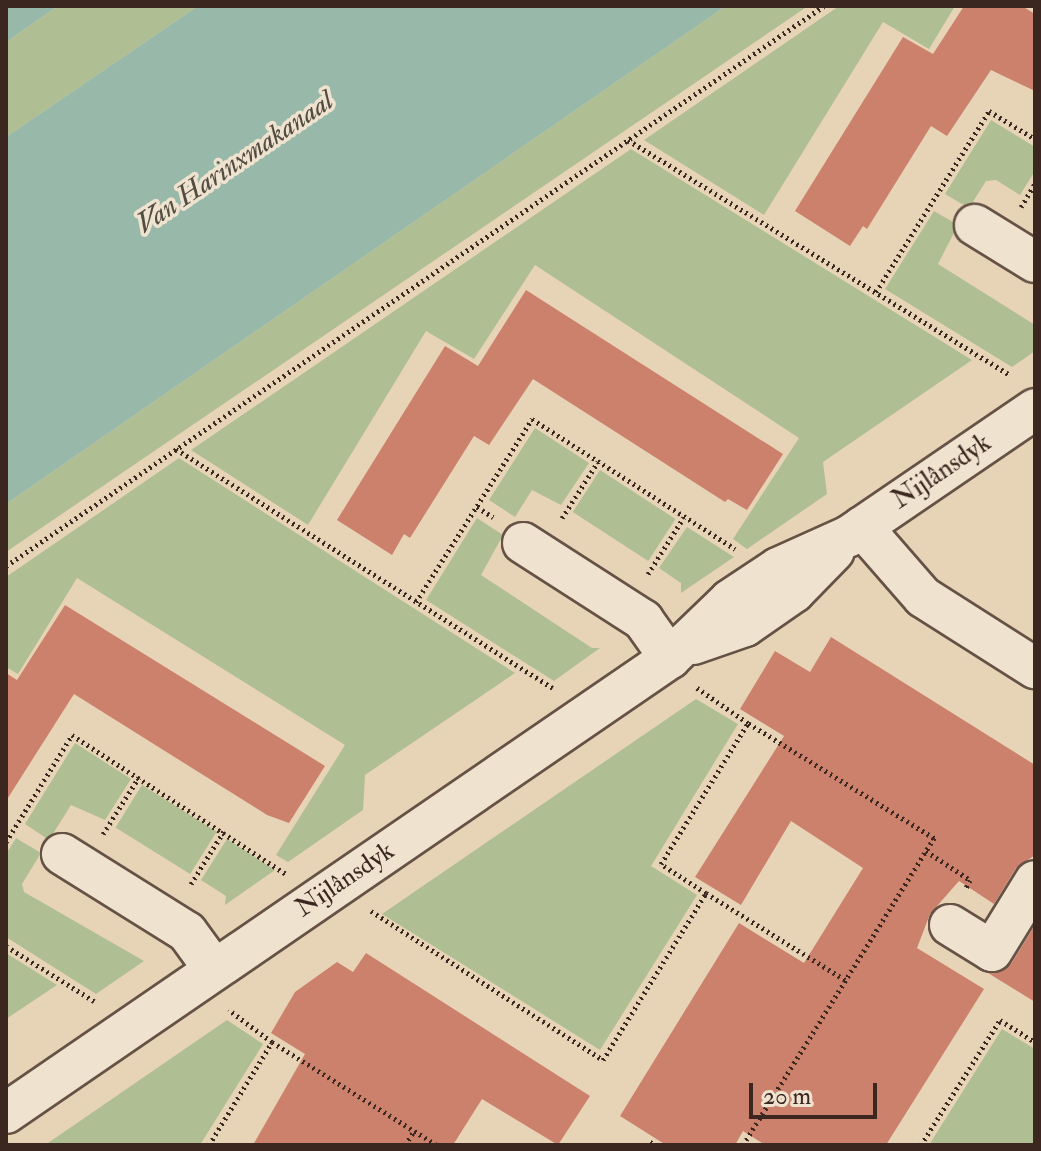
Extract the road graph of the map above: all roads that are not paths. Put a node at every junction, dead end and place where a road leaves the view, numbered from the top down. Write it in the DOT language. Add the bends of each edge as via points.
graph roads {
  1 [pos="975,225"];
  2 [pos="1035,262"];
  3 [pos="1025,393"];
  4 [pos="856,532"];
  5 [pos="531,548"];
  6 [pos="677,652"];
  7 [pos="1035,668"];
  8 [pos="72,860"];
  9 [pos="1035,881"];
  10 [pos="950,925"];
  11 [pos="214,969"];
  12 [pos="6,1113"];
  1 -- 2 [label="street"];
  3 -- 4 [label="street, Nijlânsdyk"];
  4 -- 6 [label="street, Nijlânsdyk" via="753,584"];
  4 -- 7 [label="street" via="923,597"];
  5 -- 6 [label="street" via="643,620"];
  6 -- 11 [label="street, Nijlânsdyk"];
  8 -- 11 [label="street" via="187,932"];
  9 -- 10 [label="street" via="992,951"];
  11 -- 12 [label="street, Nijlânsdyk"];
}
